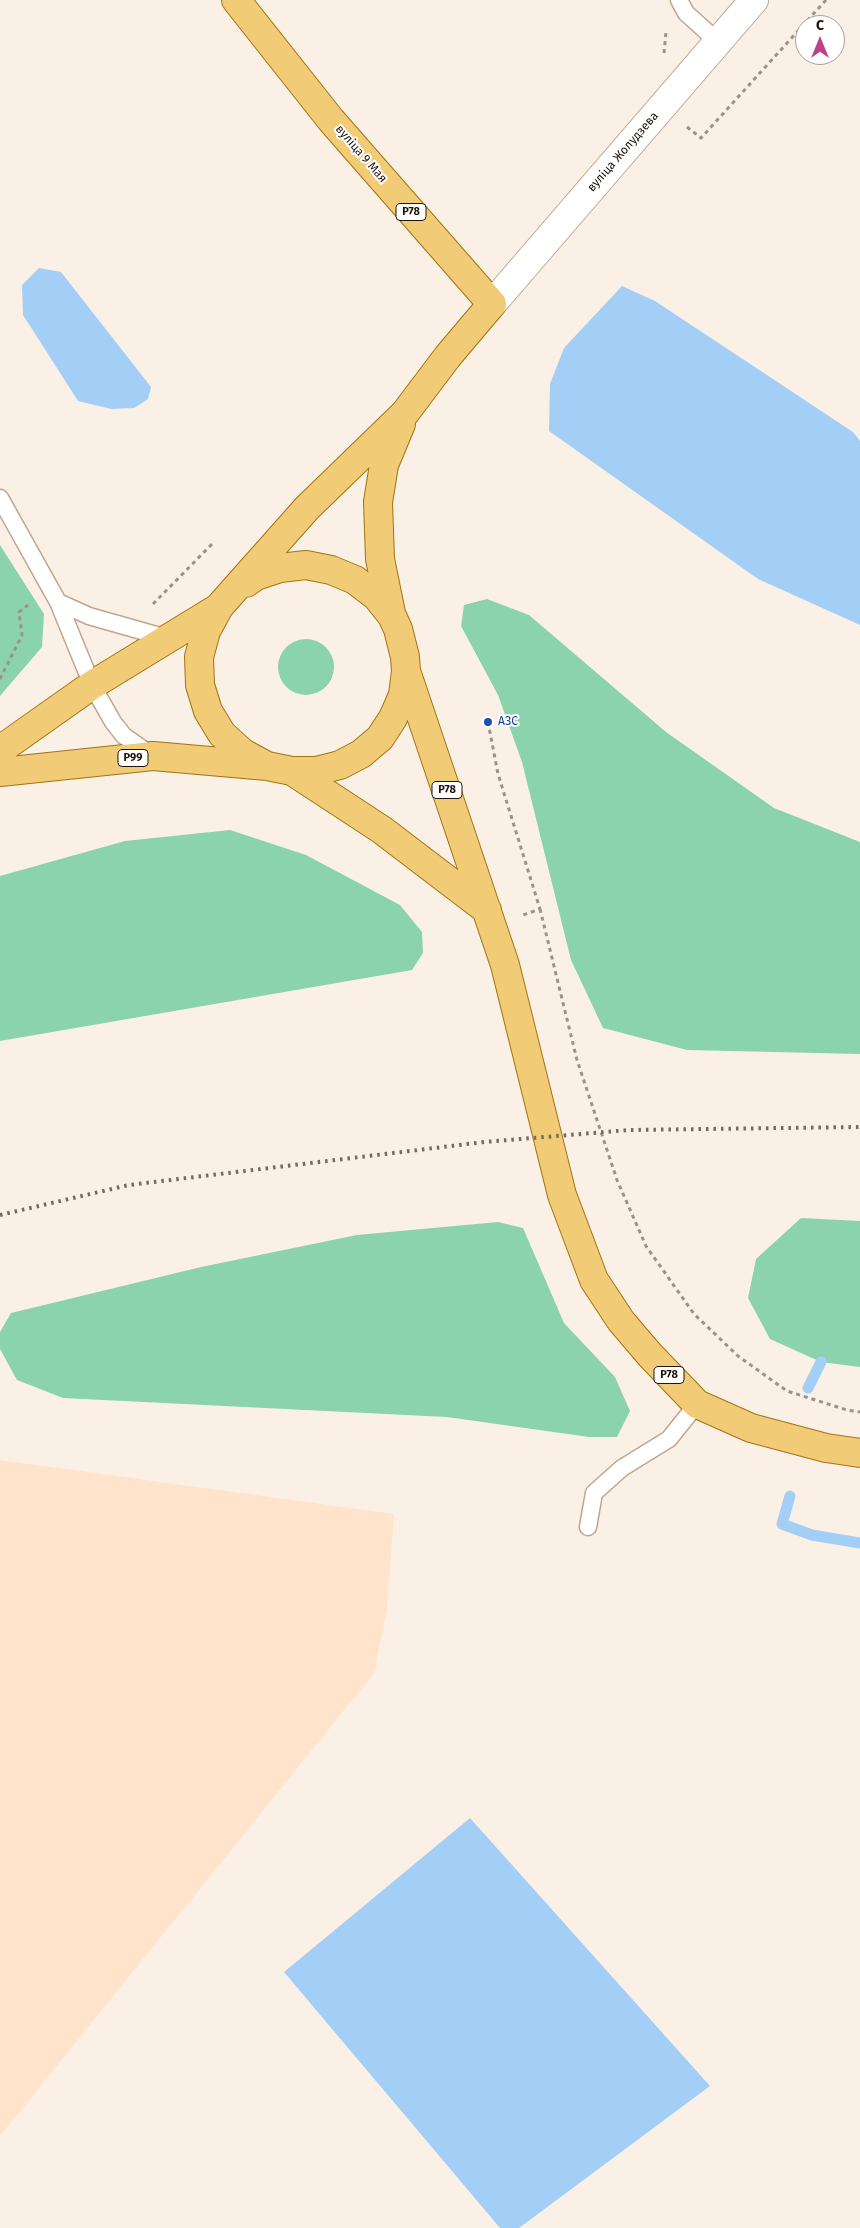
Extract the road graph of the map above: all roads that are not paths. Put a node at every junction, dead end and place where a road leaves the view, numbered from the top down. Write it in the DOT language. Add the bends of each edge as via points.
graph roads {
  1 [pos="236,0"];
  2 [pos="678,0"];
  3 [pos="754,0"];
  4 [pos="717,41"];
  5 [pos="492,304"];
  6 [pos="405,413"];
  7 [pos="0,498"];
  8 [pos="227,599"];
  9 [pos="58,602"];
  10 [pos="392,616"];
  11 [pos="171,639"];
  12 [pos="406,671"];
  13 [pos="92,685"];
  14 [pos="0,750"];
  15 [pos="153,756"];
  16 [pos="279,768"];
  17 [pos="0,772"];
  18 [pos="487,910"];
  19 [pos="697,1404"];
  20 [pos="860,1453"];
  21 [pos="588,1526"];
  1 -- 5 [label="main road, вуліца 9 Мая / Р78" via="331,120"];
  2 -- 4 [label="lane" via="686,13"];
  3 -- 4 [label="main road, вуліца Жолудзева"];
  4 -- 5 [label="main road, вуліца Жолудзева"];
  5 -- 6 [label="main road, Р78"];
  6 -- 8 [label="main road, Р78" via="307,508"];
  6 -- 10 [label="main road, Р78" via="384,465 378,502 380,559"];
  7 -- 9 [label="lane"];
  8 -- 10 [label="main road, Р78" via="256,576 280,568 306,565 356,580 376,596"];
  8 -- 11 [label="main road"];
  8 -- 16 [label="main road, Р78" via="206,631 199,657 200,685 208,711 222,734 242,753"];
  9 -- 11 [label="lane" via="89,616"];
  9 -- 13 [label="lane"];
  10 -- 12 [label="main road, Р78" via="403,642"];
  11 -- 13 [label="main road"];
  12 -- 16 [label="main road, Р78" via="403,695 393,718 361,754 340,765 316,771"];
  12 -- 18 [label="main road, Р78"];
  13 -- 14 [label="main road"];
  13 -- 15 [label="lane" via="124,736"];
  15 -- 16 [label="main road, Р99"];
  15 -- 17 [label="main road, Р99"];
  16 -- 18 [label="main road, Р78" via="382,830"];
  18 -- 19 [label="main road, Р78" via="562,1195 594,1280 621,1321"];
  19 -- 20 [label="main road, Р78" via="751,1428 826,1448"];
  19 -- 21 [label="lane" via="670,1439 622,1468 594,1493"];
}
